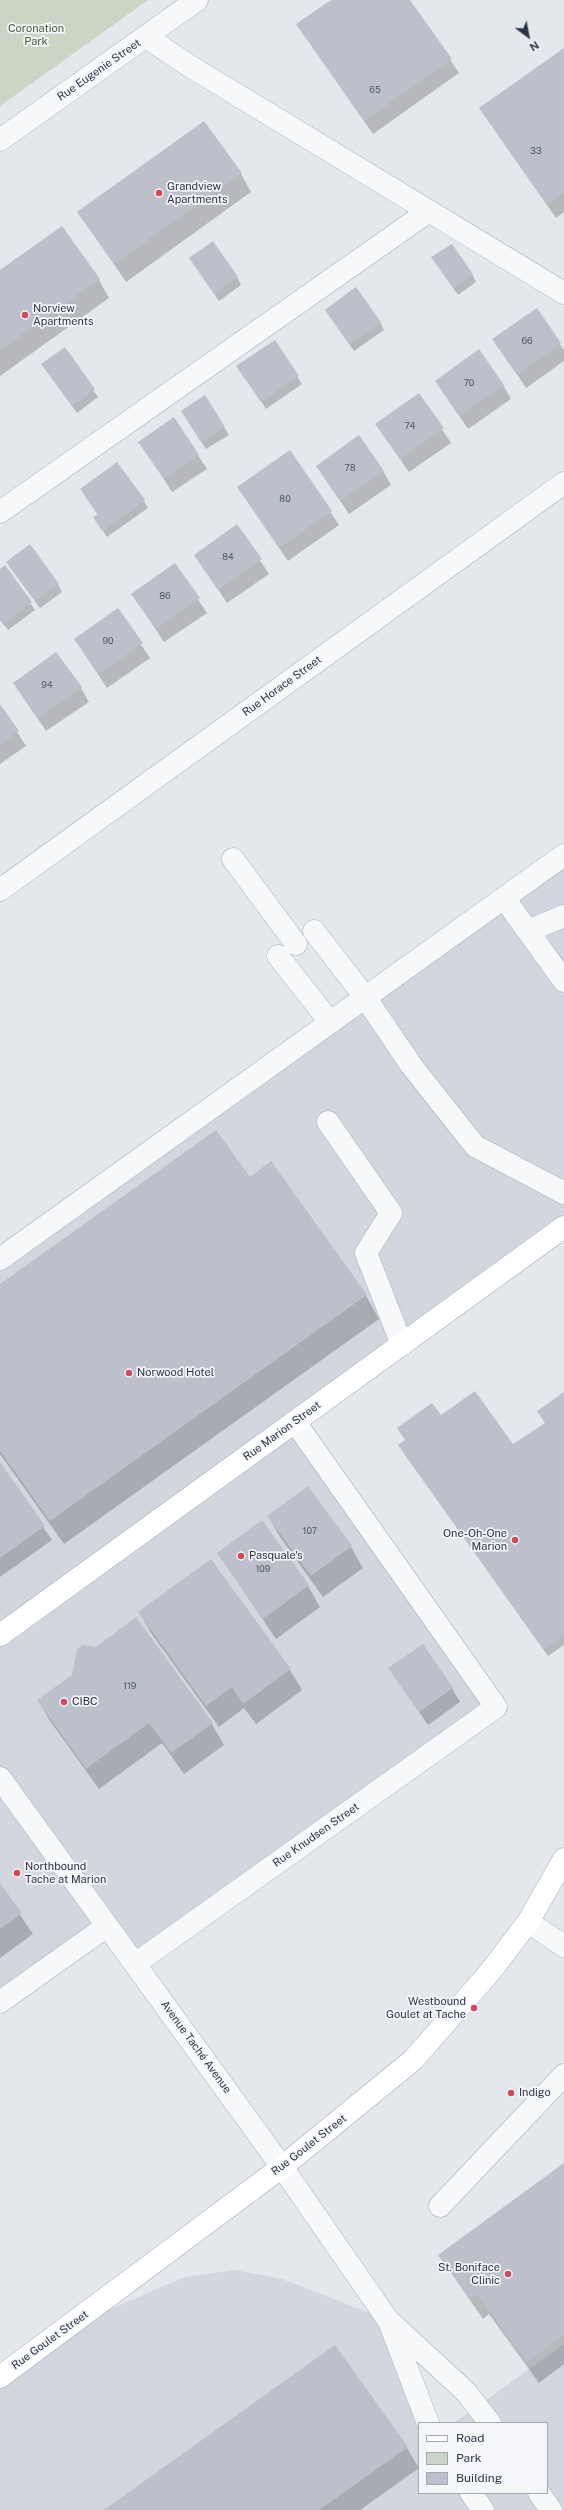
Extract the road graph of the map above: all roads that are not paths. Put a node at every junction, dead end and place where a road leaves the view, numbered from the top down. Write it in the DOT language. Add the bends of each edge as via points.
graph roads {
  1 [pos="197,0"];
  2 [pos="146,37"];
  3 [pos="0,140"];
  4 [pos="429,211"];
  5 [pos="564,293"];
  6 [pos="564,483"];
  7 [pos="0,512"];
  8 [pos="564,855"];
  9 [pos="233,859"];
  10 [pos="0,890"];
  11 [pos="504,898"];
  12 [pos="564,916"];
  13 [pos="314,931"];
  14 [pos="528,931"];
  15 [pos="296,944"];
  16 [pos="278,956"];
  17 [pos="564,980"];
  18 [pos="364,997"];
  19 [pos="330,1022"];
  20 [pos="328,1122"];
  21 [pos="564,1193"];
  22 [pos="564,1227"];
  23 [pos="0,1259"];
  24 [pos="402,1345"];
  25 [pos="295,1422"];
  26 [pos="0,1635"];
  27 [pos="0,1778"];
  28 [pos="564,1859"];
  29 [pos="528,1922"];
  30 [pos="107,1926"];
  31 [pos="564,1946"];
  32 [pos="135,1964"];
  33 [pos="0,2002"];
  34 [pos="564,2075"];
  35 [pos="282,2167"];
  36 [pos="440,2206"];
  37 [pos="388,2320"];
  38 [pos="0,2377"];
  39 [pos="428,2422"];
  40 [pos="489,2422"];
  41 [pos="472,2494"];
  42 [pos="540,2494"];
  43 [pos="483,2510"];
  44 [pos="551,2510"];
  1 -- 2 [label="street, Rue Eugenie Street"];
  2 -- 3 [label="street, Rue Eugenie Street"];
  2 -- 4 [label="street"];
  4 -- 5 [label="street"];
  4 -- 7 [label="street"];
  6 -- 10 [label="street, Rue Horace Street"];
  8 -- 11 [label="street"];
  9 -- 15 [label="street"];
  11 -- 14 [label="street"];
  11 -- 18 [label="street"];
  12 -- 14 [label="street"];
  13 -- 18 [label="street"];
  14 -- 17 [label="street"];
  16 -- 19 [label="street"];
  18 -- 19 [label="street"];
  18 -- 21 [label="street" via="411,1065 475,1146"];
  19 -- 23 [label="street"];
  20 -- 24 [label="street" via="391,1213 366,1253"];
  22 -- 24 [label="main road, Rue Marion Street"];
  24 -- 25 [label="main road, Rue Marion Street"];
  25 -- 26 [label="main road, Rue Marion Street"];
  25 -- 32 [label="street, Rue Knudsen Street" via="496,1707"];
  27 -- 30 [label="street, Avenue Taché Avenue"];
  28 -- 29 [label="main road, Rue Goulet Street"];
  29 -- 31 [label="street"];
  29 -- 35 [label="main road, Rue Goulet Street" via="490,1972 413,2060"];
  30 -- 32 [label="street, Avenue Taché Avenue"];
  30 -- 33 [label="street"];
  32 -- 35 [label="street, Avenue Taché Avenue"];
  34 -- 36 [label="street"];
  35 -- 37 [label="street, Avenue Taché Avenue"];
  35 -- 38 [label="main road, Rue Goulet Street"];
  37 -- 39 [label="street, Avenue Taché Avenue"];
  37 -- 40 [label="street, Avenue Taché Avenue" via="466,2392"];
  41 -- 43 [label="street"];
  42 -- 44 [label="street"];
}
